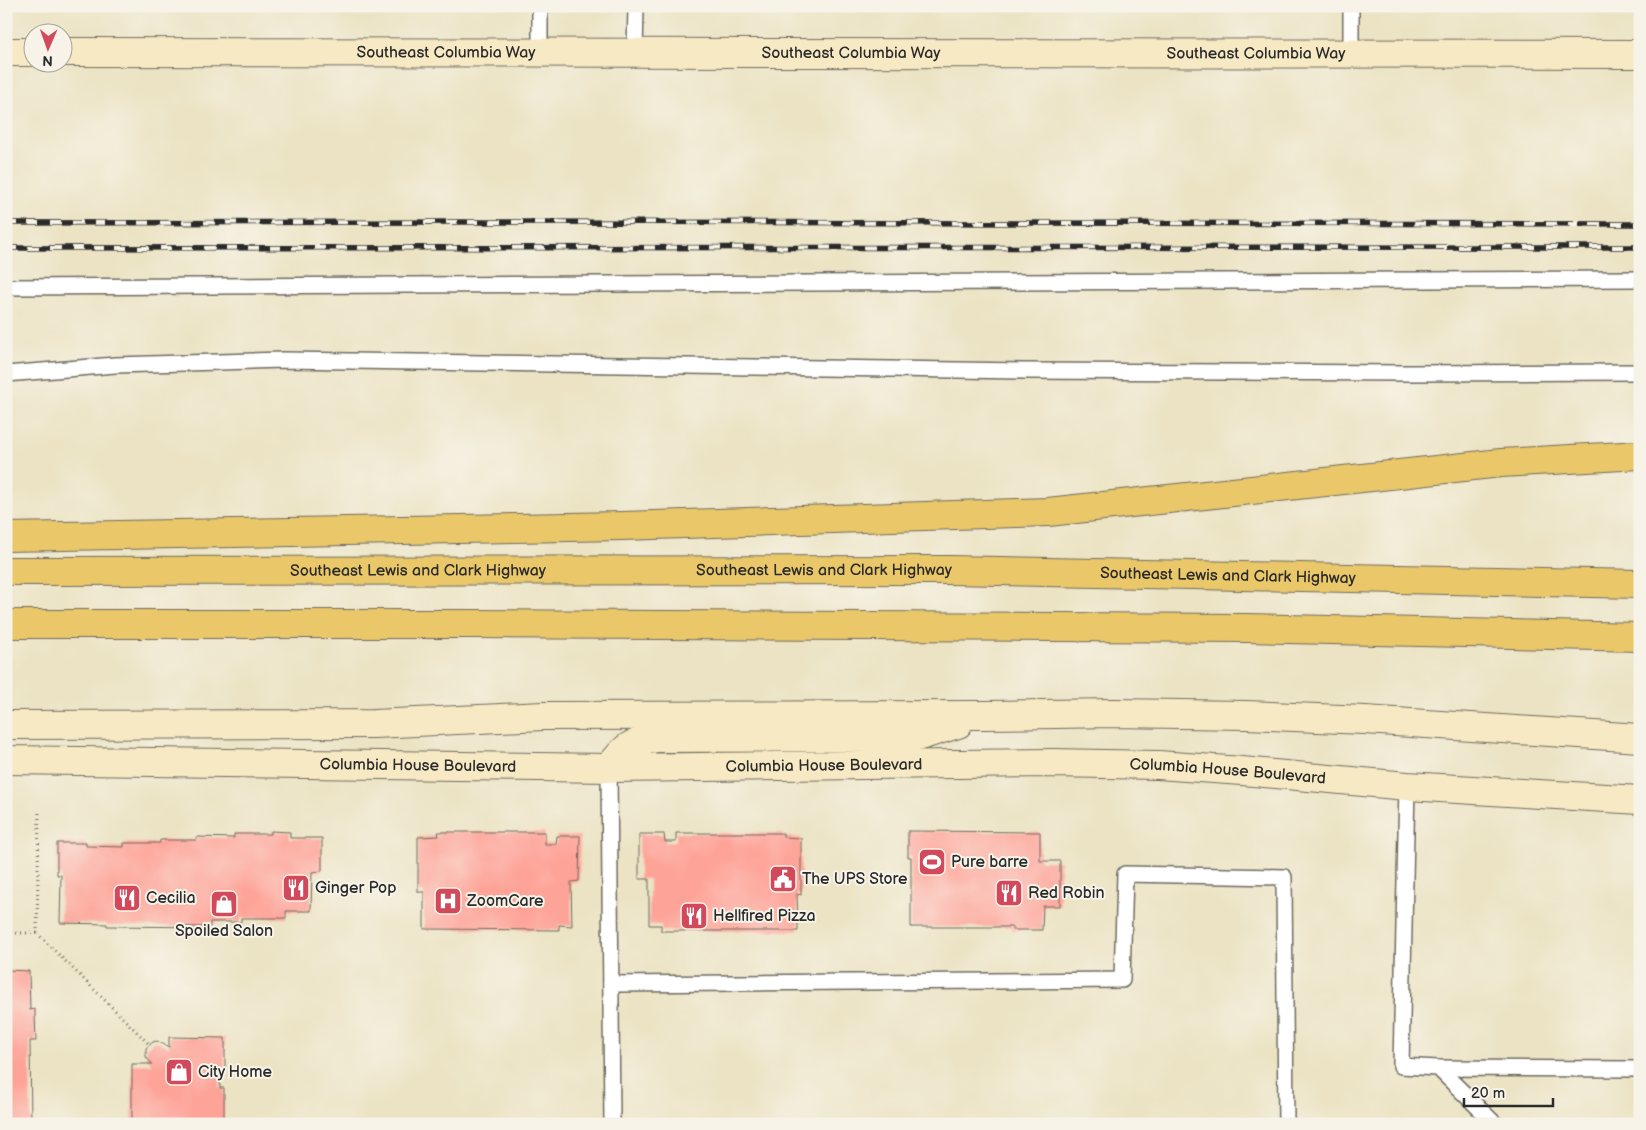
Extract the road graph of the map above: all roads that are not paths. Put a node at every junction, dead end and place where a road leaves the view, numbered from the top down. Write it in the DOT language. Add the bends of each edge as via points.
graph roads {
  1 [pos="540,6"];
  2 [pos="636,6"];
  3 [pos="1351,6"];
  4 [pos="6,52"];
  5 [pos="22,52"];
  6 [pos="72,52"];
  7 [pos="540,53"];
  8 [pos="636,53"];
  9 [pos="1352,54"];
  10 [pos="1640,54"];
  11 [pos="1640,279"];
  12 [pos="6,286"];
  13 [pos="1640,372"];
  14 [pos="6,374"];
  15 [pos="1640,456"];
  16 [pos="6,537"];
  17 [pos="6,571"];
  18 [pos="1640,584"];
  19 [pos="6,624"];
  20 [pos="1640,636"];
  21 [pos="986,715"];
  22 [pos="6,725"];
  23 [pos="1640,738"];
  24 [pos="6,760"];
  25 [pos="609,768"];
  26 [pos="1407,786"];
  27 [pos="1640,800"];
  28 [pos="611,984"];
  29 [pos="1438,1068"];
  30 [pos="1640,1069"];
  31 [pos="612,1124"];
  32 [pos="1286,1124"];
  33 [pos="1495,1124"];
  1 -- 7 [label="lane"];
  2 -- 8 [label="lane"];
  3 -- 9 [label="lane"];
  4 -- 5 [label="main road"];
  6 -- 7 [label="main road, Southeast Columbia Way"];
  7 -- 8 [label="main road, Southeast Columbia Way"];
  8 -- 9 [label="main road, Southeast Columbia Way"];
  9 -- 10 [label="main road, Southeast Columbia Way"];
  11 -- 12 [label="lane"];
  13 -- 14 [label="lane" via="1033,371 284,360 115,365"];
  15 -- 16 [label="highway" via="1501,463 1048,512 622,526"];
  17 -- 18 [label="highway, Southeast Lewis and Clark Highway" via="950,570"];
  19 -- 20 [label="highway" via="1247,628"];
  21 -- 22 [label="main road" via="543,716 374,724"];
  21 -- 23 [label="main road" via="1246,715"];
  21 -- 25 [label="main road" via="917,737 656,738 634,742"];
  24 -- 25 [label="main road, Columbia House Boulevard"];
  25 -- 26 [label="main road, Columbia House Boulevard" via="1052,763 1149,765"];
  25 -- 28 [label="lane"];
  26 -- 27 [label="main road, Columbia House Boulevard"];
  26 -- 29 [label="lane" via="1401,1066"];
  28 -- 31 [label="lane"];
  28 -- 32 [label="lane" via="1122,980 1125,874 1284,877"];
  29 -- 30 [label="lane"];
  29 -- 33 [label="lane"];
}
